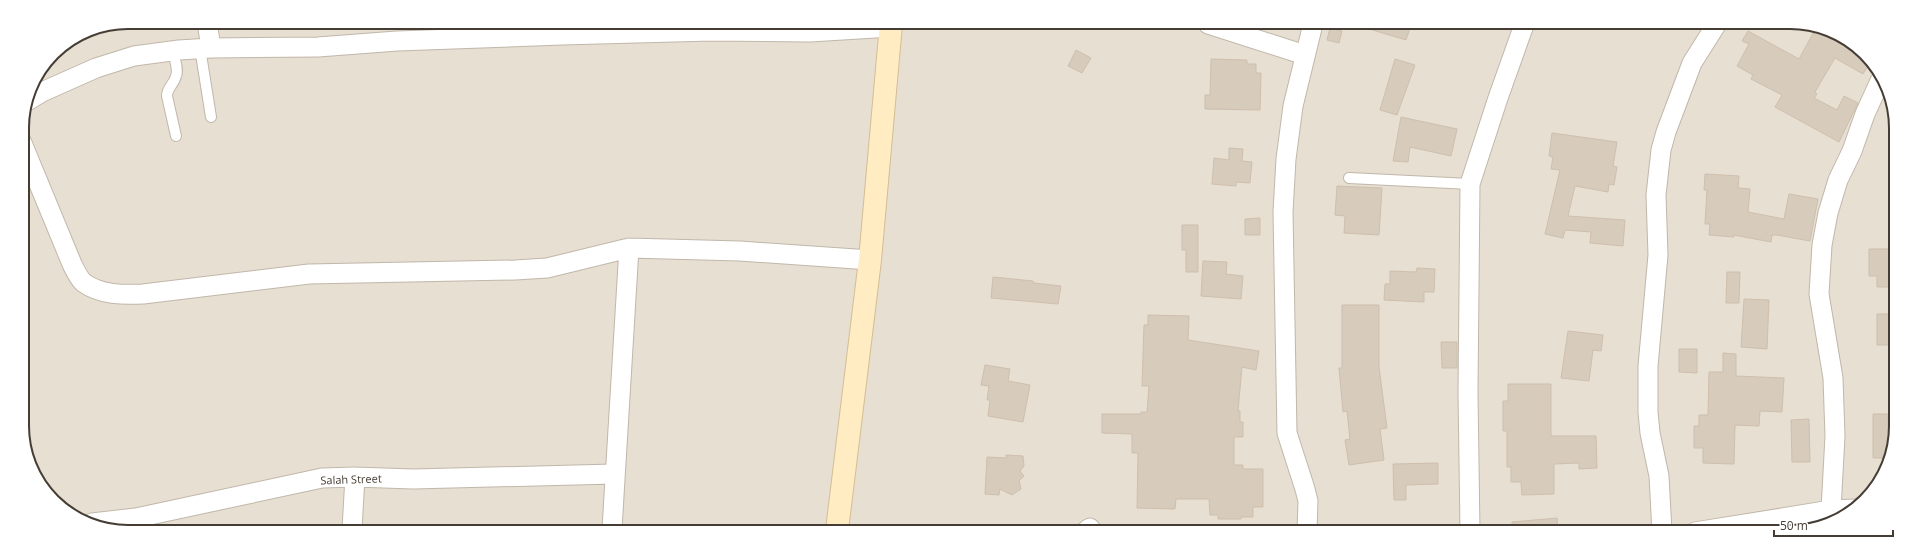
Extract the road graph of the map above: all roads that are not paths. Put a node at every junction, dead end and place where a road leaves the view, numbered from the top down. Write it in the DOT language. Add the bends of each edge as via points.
graph roads {
  1 [pos="207,29"];
  2 [pos="845,29"];
  3 [pos="891,29"];
  4 [pos="1223,29"];
  5 [pos="1312,29"];
  6 [pos="1523,29"];
  7 [pos="1713,29"];
  8 [pos="206,48"];
  9 [pos="172,51"];
  10 [pos="1304,55"];
  11 [pos="1879,85"];
  12 [pos="34,96"];
  13 [pos="211,117"];
  14 [pos="176,136"];
  15 [pos="29,159"];
  16 [pos="1350,178"];
  17 [pos="1470,184"];
  18 [pos="629,248"];
  19 [pos="870,260"];
  20 [pos="614,474"];
  21 [pos="355,477"];
  22 [pos="1831,510"];
  23 [pos="1843,510"];
  24 [pos="102,522"];
  25 [pos="352,525"];
  26 [pos="612,525"];
  27 [pos="838,525"];
  28 [pos="1307,525"];
  29 [pos="1470,525"];
  30 [pos="1662,525"];
  31 [pos="1738,525"];
  1 -- 8 [label="street"];
  2 -- 8 [label="street" via="810,32 712,31 562,35 398,41 318,47"];
  3 -- 19 [label="street"];
  4 -- 10 [label="street"];
  5 -- 10 [label="street"];
  6 -- 17 [label="street"];
  7 -- 30 [label="street" via="1692,63 1666,132 1661,150 1656,195 1658,255 1648,366 1648,412 1659,476"];
  8 -- 9 [label="street"];
  8 -- 13 [label="lane"];
  9 -- 12 [label="street" via="134,56 96,68"];
  9 -- 14 [label="lane" via="177,73 167,90 167,96"];
  10 -- 28 [label="street" via="1293,106 1283,212 1287,433 1308,501"];
  11 -- 22 [label="street" via="1838,180 1822,245 1819,294 1833,378 1835,436"];
  15 -- 18 [label="street" via="72,264 83,282 102,292 120,295 309,274 541,268"];
  16 -- 17 [label="lane"];
  17 -- 29 [label="street"];
  18 -- 19 [label="street" via="740,251"];
  18 -- 20 [label="street"];
  19 -- 27 [label="street"];
  20 -- 21 [label="street, Salah Street" via="413,479"];
  20 -- 26 [label="street"];
  21 -- 24 [label="street, Salah Street" via="322,478 136,518"];
  21 -- 25 [label="street"];
  22 -- 23 [label="street"];
  22 -- 31 [label="street"];
}
